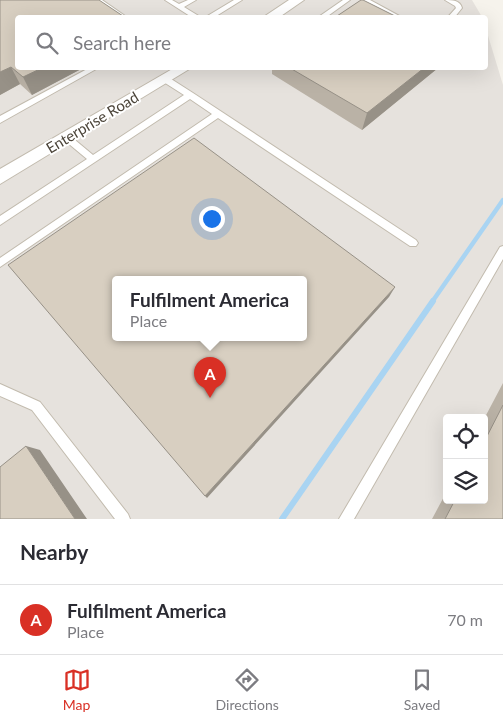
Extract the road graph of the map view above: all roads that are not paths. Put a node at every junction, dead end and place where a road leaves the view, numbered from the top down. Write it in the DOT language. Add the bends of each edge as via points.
graph roads {
  1 [pos="98,0"];
  2 [pos="168,0"];
  3 [pos="193,0"];
  4 [pos="239,0"];
  5 [pos="298,0"];
  6 [pos="347,0"];
  7 [pos="365,0"];
  8 [pos="448,0"];
  9 [pos="179,7"];
  10 [pos="121,15"];
  11 [pos="194,15"];
  12 [pos="212,15"];
  13 [pos="273,15"];
  14 [pos="324,15"];
  15 [pos="394,15"];
  16 [pos="453,15"];
  17 [pos="90,70"];
  18 [pos="181,70"];
  19 [pos="165,79"];
  20 [pos="190,95"];
  21 [pos="218,114"];
  22 [pos="0,120"];
  23 [pos="66,138"];
  24 [pos="93,160"];
  25 [pos="0,177"];
  26 [pos="0,222"];
  27 [pos="413,243"];
  28 [pos="503,250"];
  29 [pos="0,263"];
  30 [pos="0,390"];
  31 [pos="123,519"];
  32 [pos="346,519"];
  1 -- 10 [label="lane"];
  2 -- 9 [label="lane"];
  3 -- 9 [label="lane"];
  4 -- 12 [label="lane"];
  5 -- 13 [label="street"];
  6 -- 14 [label="lane"];
  7 -- 15 [label="lane"];
  8 -- 16 [label="lane" via="459,8"];
  9 -- 11 [label="lane"];
  17 -- 22 [label="lane"];
  18 -- 19 [label="street, Enterprise Road"];
  19 -- 20 [label="lane"];
  19 -- 23 [label="street, Enterprise Road"];
  20 -- 21 [label="lane"];
  20 -- 24 [label="lane"];
  21 -- 27 [label="lane"];
  21 -- 29 [label="lane"];
  23 -- 24 [label="lane"];
  23 -- 25 [label="street, Enterprise Road"];
  24 -- 26 [label="lane"];
  28 -- 32 [label="lane"];
  30 -- 31 [label="lane" via="36,406"];
}
